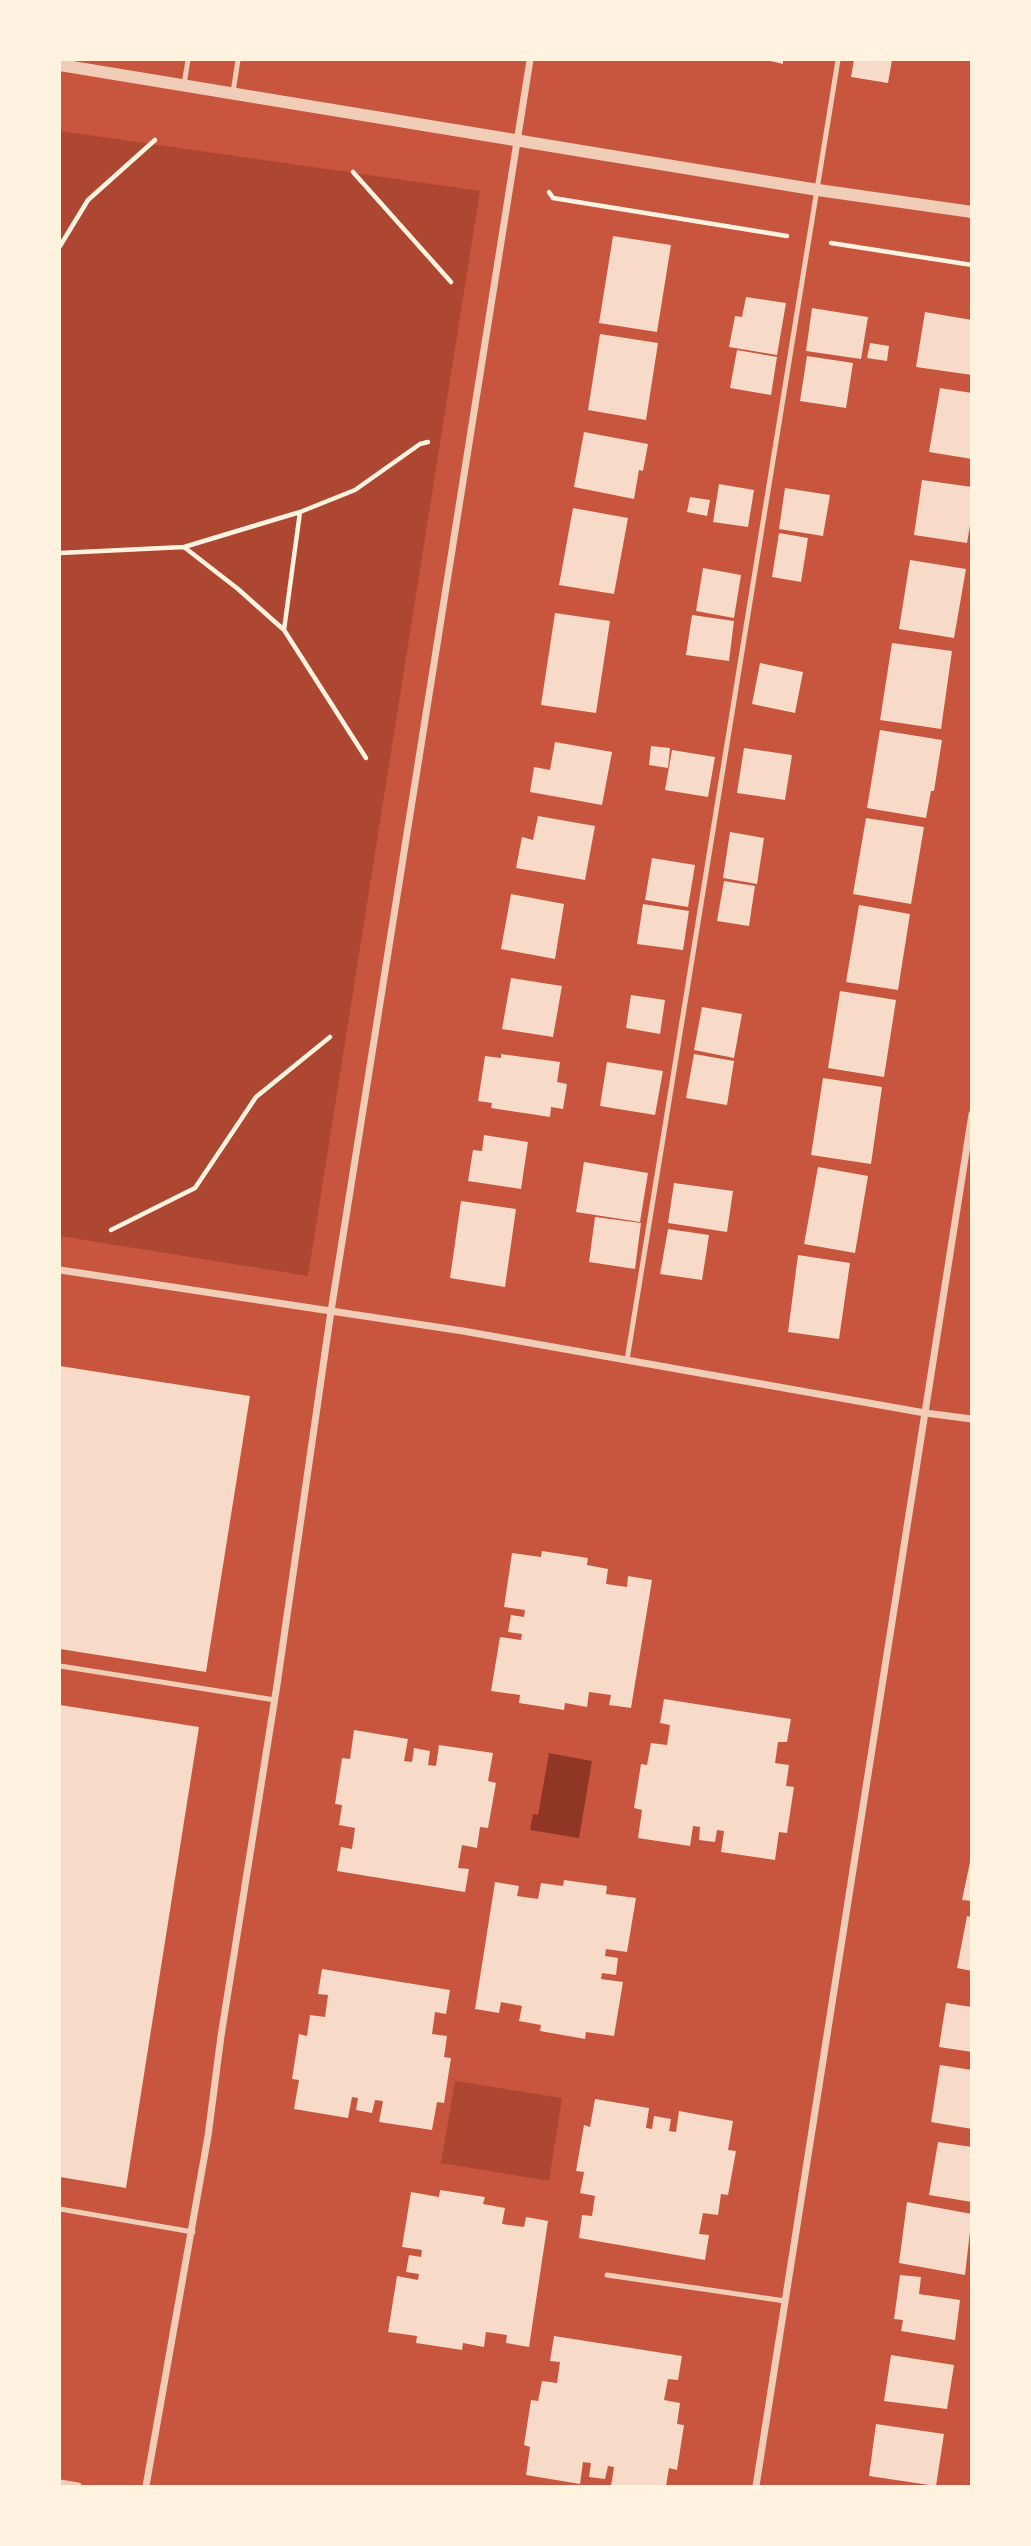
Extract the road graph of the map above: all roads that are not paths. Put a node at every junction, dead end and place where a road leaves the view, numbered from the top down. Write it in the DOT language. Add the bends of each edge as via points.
graph roads {
  1 [pos="188,60"];
  2 [pos="238,60"];
  3 [pos="530,60"];
  4 [pos="838,60"];
  5 [pos="60,65"];
  6 [pos="184,84"];
  7 [pos="233,92"];
  8 [pos="517,140"];
  9 [pos="818,190"];
  10 [pos="971,212"];
  11 [pos="971,1115"];
  12 [pos="60,1270"];
  13 [pos="331,1311"];
  14 [pos="627,1360"];
  15 [pos="925,1412"];
  16 [pos="971,1419"];
  17 [pos="60,1666"];
  18 [pos="275,1700"];
  19 [pos="60,2209"];
  20 [pos="193,2232"];
  21 [pos="607,2274"];
  22 [pos="785,2301"];
  23 [pos="60,2483"];
  24 [pos="78,2487"];
  25 [pos="146,2487"];
  26 [pos="756,2487"];
  1 -- 6 [label="lane"];
  2 -- 7 [label="lane"];
  3 -- 8 [label="street"];
  4 -- 9 [label="lane"];
  5 -- 6 [label="street"];
  6 -- 7 [label="street"];
  7 -- 8 [label="street"];
  8 -- 9 [label="street"];
  8 -- 13 [label="street"];
  9 -- 10 [label="street"];
  9 -- 14 [label="lane"];
  11 -- 15 [label="street"];
  12 -- 13 [label="street"];
  13 -- 14 [label="street"];
  13 -- 18 [label="street"];
  14 -- 15 [label="street"];
  15 -- 16 [label="street"];
  15 -- 22 [label="street"];
  17 -- 18 [label="lane"];
  18 -- 20 [label="street"];
  19 -- 20 [label="lane"];
  20 -- 25 [label="street"];
  21 -- 22 [label="lane"];
  22 -- 26 [label="street"];
  23 -- 24 [label="street"];
}
